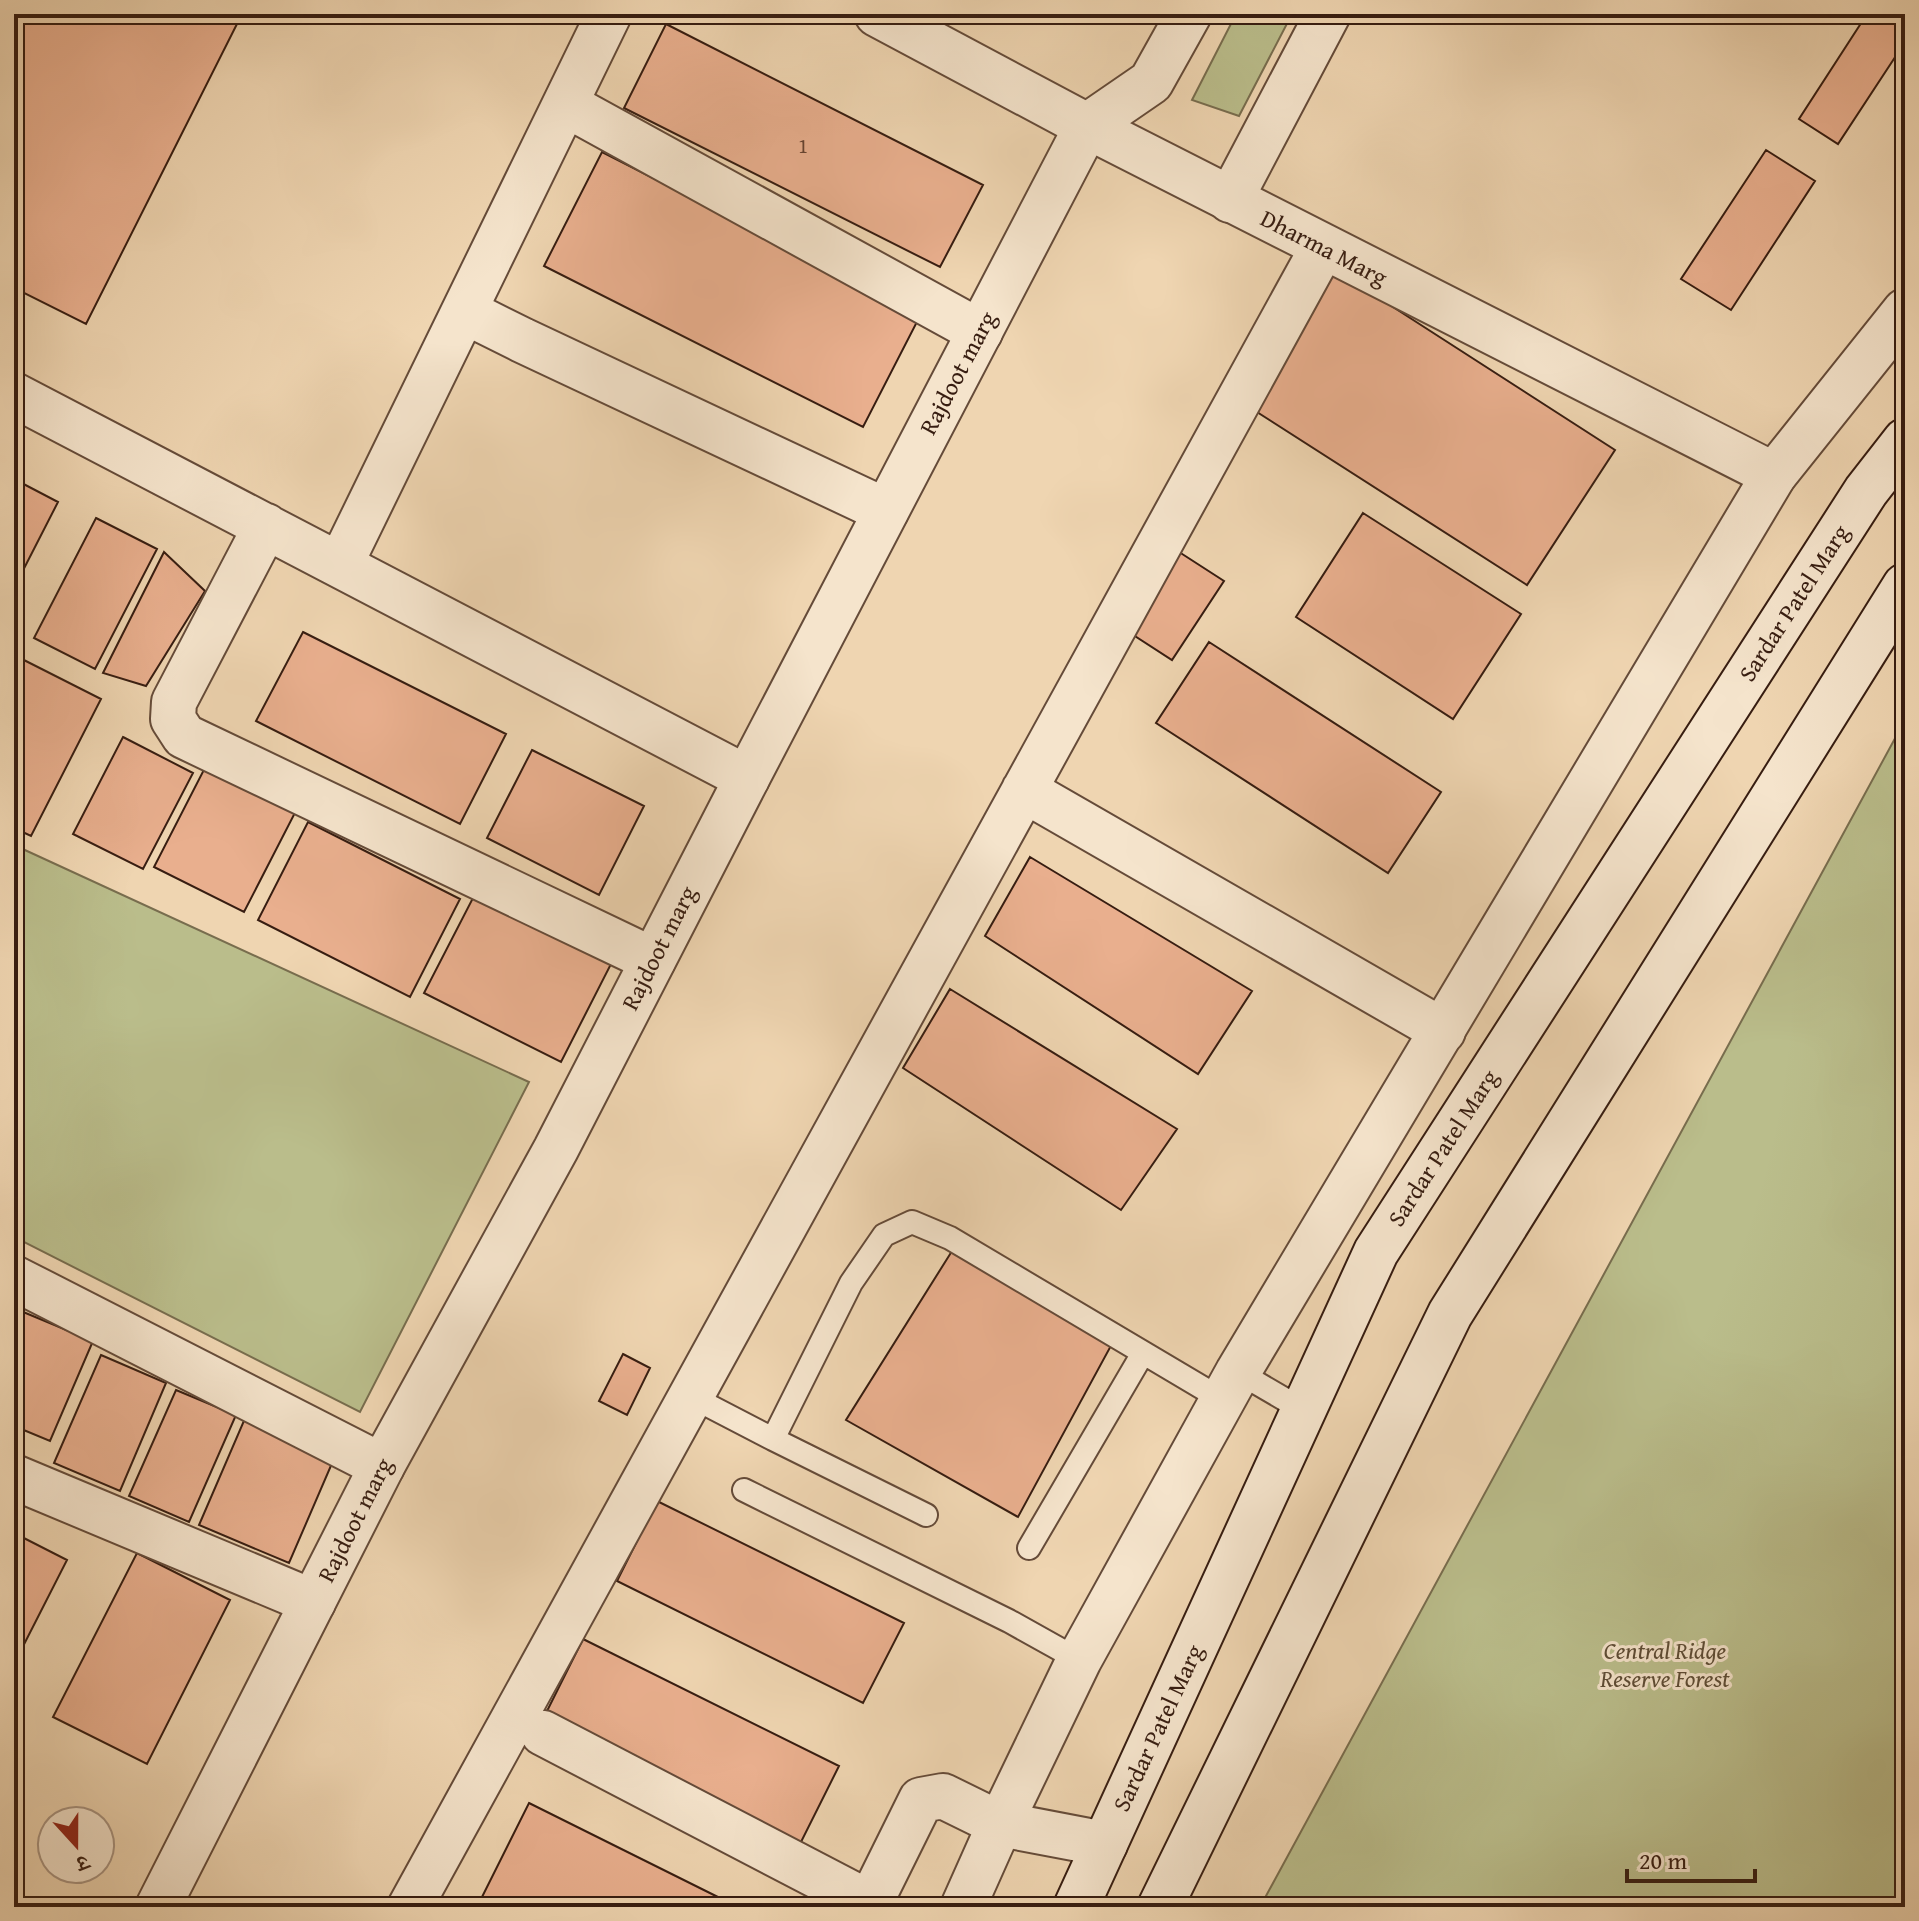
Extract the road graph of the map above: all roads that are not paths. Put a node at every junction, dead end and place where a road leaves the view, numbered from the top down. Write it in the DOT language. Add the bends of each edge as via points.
graph roads {
  1 [pos="609,14"];
  2 [pos="877,14"];
  3 [pos="1189,14"];
  4 [pos="1328,14"];
  5 [pos="565,104"];
  6 [pos="1087,126"];
  7 [pos="1230,200"];
  8 [pos="1323,247"];
  9 [pos="464,311"];
  10 [pos="1905,311"];
  11 [pos="980,332"];
  12 [pos="14,395"];
  13 [pos="1905,441"];
  14 [pos="1774,475"];
  15 [pos="886,511"];
  16 [pos="266,526"];
  17 [pos="340,565"];
  18 [pos="1905,586"];
  19 [pos="747,778"];
  20 [pos="1024,790"];
  21 [pos="653,960"];
  22 [pos="1443,1031"];
  23 [pos="14,1278"];
  24 [pos="1143,1353"];
  25 [pos="1230,1386"];
  26 [pos="692,1397"];
  27 [pos="1303,1410"];
  28 [pos="773,1439"];
  29 [pos="382,1466"];
  30 [pos="14,1477"];
  31 [pos="744,1490"];
  32 [pos="926,1515"];
  33 [pos="1029,1548"];
  34 [pos="313,1602"];
  35 [pos="1079,1660"];
  36 [pos="543,1733"];
  37 [pos="1000,1824"];
  38 [pos="1105,1844"];
  39 [pos="873,1905"];
  40 [pos="158,1907"];
  41 [pos="410,1907"];
  42 [pos="963,1907"];
  43 [pos="1076,1907"];
  44 [pos="1160,1907"];
  1 -- 5 [label="street"];
  2 -- 6 [label="street, Dharma Marg"];
  3 -- 6 [label="street, Rajdoot marg" via="1151,82"];
  4 -- 7 [label="street"];
  5 -- 9 [label="street"];
  5 -- 11 [label="street"];
  6 -- 7 [label="street, Dharma Marg"];
  6 -- 11 [label="street, Rajdoot marg"];
  7 -- 8 [label="street, Dharma Marg"];
  8 -- 14 [label="street, Dharma Marg"];
  8 -- 20 [label="street"];
  9 -- 15 [label="street"];
  9 -- 17 [label="street"];
  10 -- 14 [label="street"];
  11 -- 15 [label="street, Rajdoot marg"];
  12 -- 16 [label="street"];
  13 -- 27 [label="street, Sardar Patel Marg" via="1866,491 1376,1252"];
  14 -- 22 [label="street"];
  15 -- 19 [label="street, Rajdoot marg"];
  16 -- 17 [label="street"];
  16 -- 21 [label="street" via="174,702 173,719 184,736"];
  17 -- 19 [label="street"];
  18 -- 44 [label="street" via="1450,1314"];
  19 -- 21 [label="street, Rajdoot marg"];
  20 -- 22 [label="street"];
  20 -- 26 [label="street"];
  21 -- 29 [label="street, Rajdoot marg"];
  22 -- 25 [label="street"];
  23 -- 29 [label="street"];
  24 -- 25 [label="lane"];
  24 -- 28 [label="lane" via="950,1238 912,1222 884,1235 851,1283"];
  24 -- 33 [label="lane"];
  25 -- 27 [label="lane"];
  25 -- 35 [label="street"];
  26 -- 28 [label="lane"];
  26 -- 41 [label="street"];
  27 -- 38 [label="street, Sardar Patel Marg"];
  28 -- 32 [label="lane"];
  29 -- 34 [label="street, Rajdoot marg"];
  30 -- 34 [label="street"];
  31 -- 35 [label="lane"];
  34 -- 40 [label="street, Rajdoot marg"];
  35 -- 37 [label="street"];
  36 -- 39 [label="street"];
  37 -- 38 [label="street"];
  37 -- 39 [label="street" via="943,1796 921,1800"];
  37 -- 42 [label="street"];
  38 -- 43 [label="street, Sardar Patel Marg"];
}
